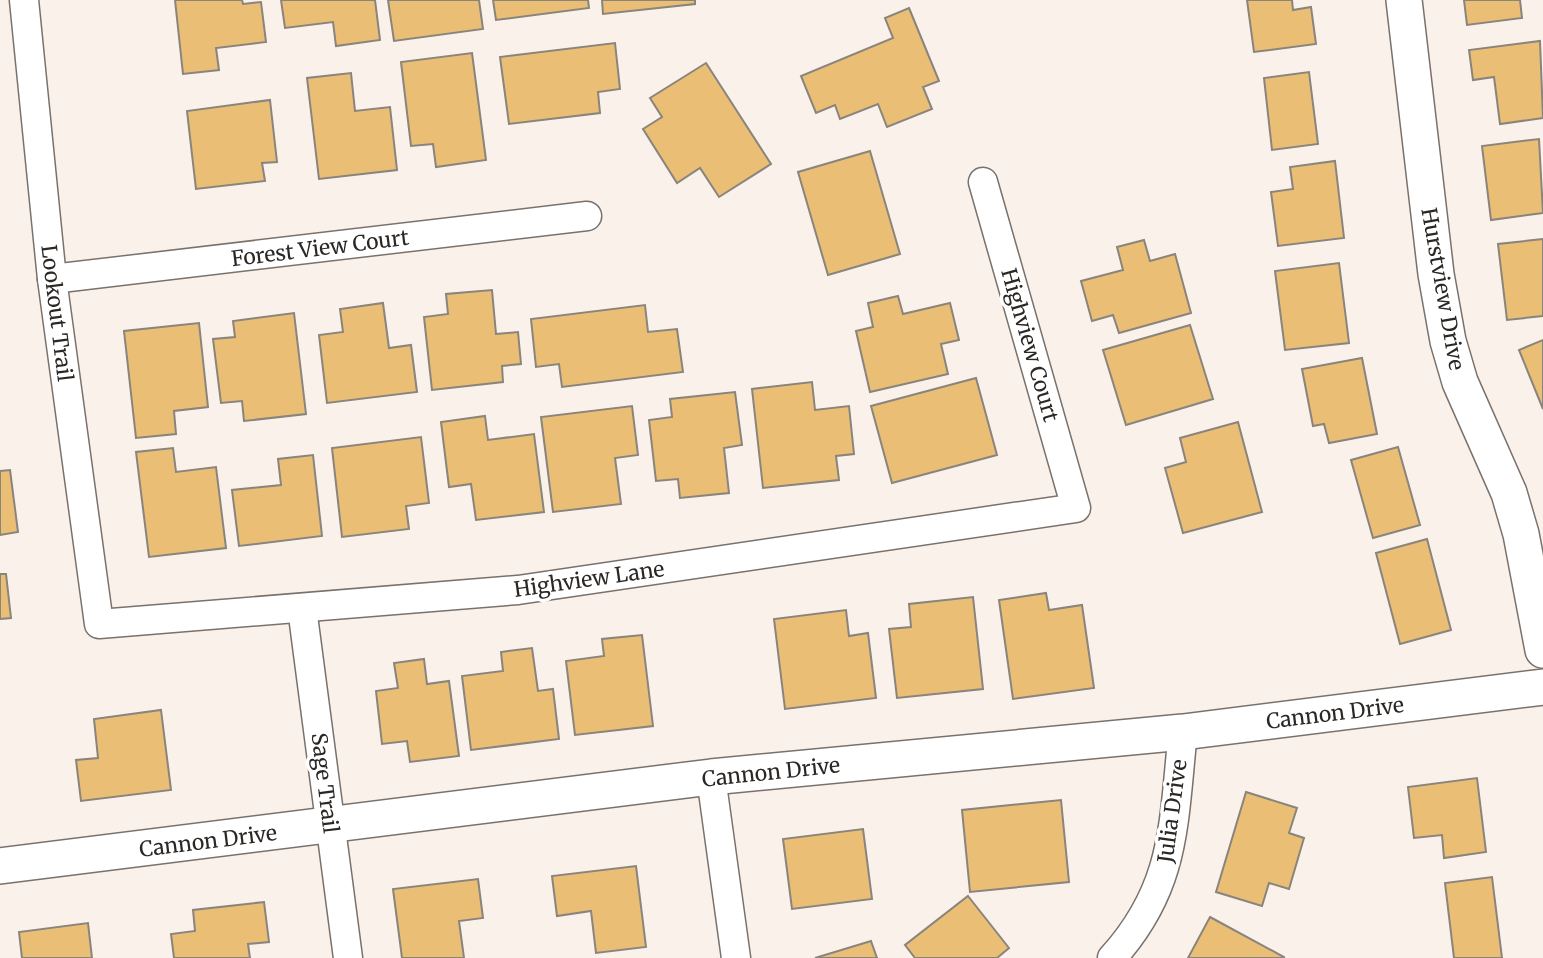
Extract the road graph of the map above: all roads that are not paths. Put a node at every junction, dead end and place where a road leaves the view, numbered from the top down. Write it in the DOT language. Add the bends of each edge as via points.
graph roads {
  1 [pos="24,0"];
  2 [pos="1404,0"];
  3 [pos="983,182"];
  4 [pos="587,216"];
  5 [pos="52,279"];
  6 [pos="1076,509"];
  7 [pos="302,608"];
  8 [pos="99,624"];
  9 [pos="1543,650"];
  10 [pos="1543,687"];
  11 [pos="1183,733"];
  12 [pos="711,777"];
  13 [pos="330,827"];
  14 [pos="0,866"];
  15 [pos="348,958"];
  16 [pos="736,958"];
  17 [pos="1112,958"];
  1 -- 5 [label="street, Lookout Trail"];
  2 -- 9 [label="street, Hurstview Drive" via="1448,341 1460,382 1509,493"];
  3 -- 6 [label="street, Highview Court"];
  4 -- 5 [label="street, Forest View Court"];
  5 -- 8 [label="street, Lookout Trail"];
  6 -- 7 [label="street, Highview Lane" via="518,590"];
  7 -- 8 [label="street, Highview Lane"];
  7 -- 13 [label="street, Sage Trail"];
  10 -- 11 [label="street, Cannon Drive"];
  11 -- 12 [label="street, Cannon Drive"];
  11 -- 17 [label="street, Julia Drive" via="1166,867 1159,889"];
  12 -- 13 [label="street, Cannon Drive"];
  12 -- 16 [label="street"];
  13 -- 14 [label="street, Cannon Drive"];
  13 -- 15 [label="street, Sage Trail"];
}
